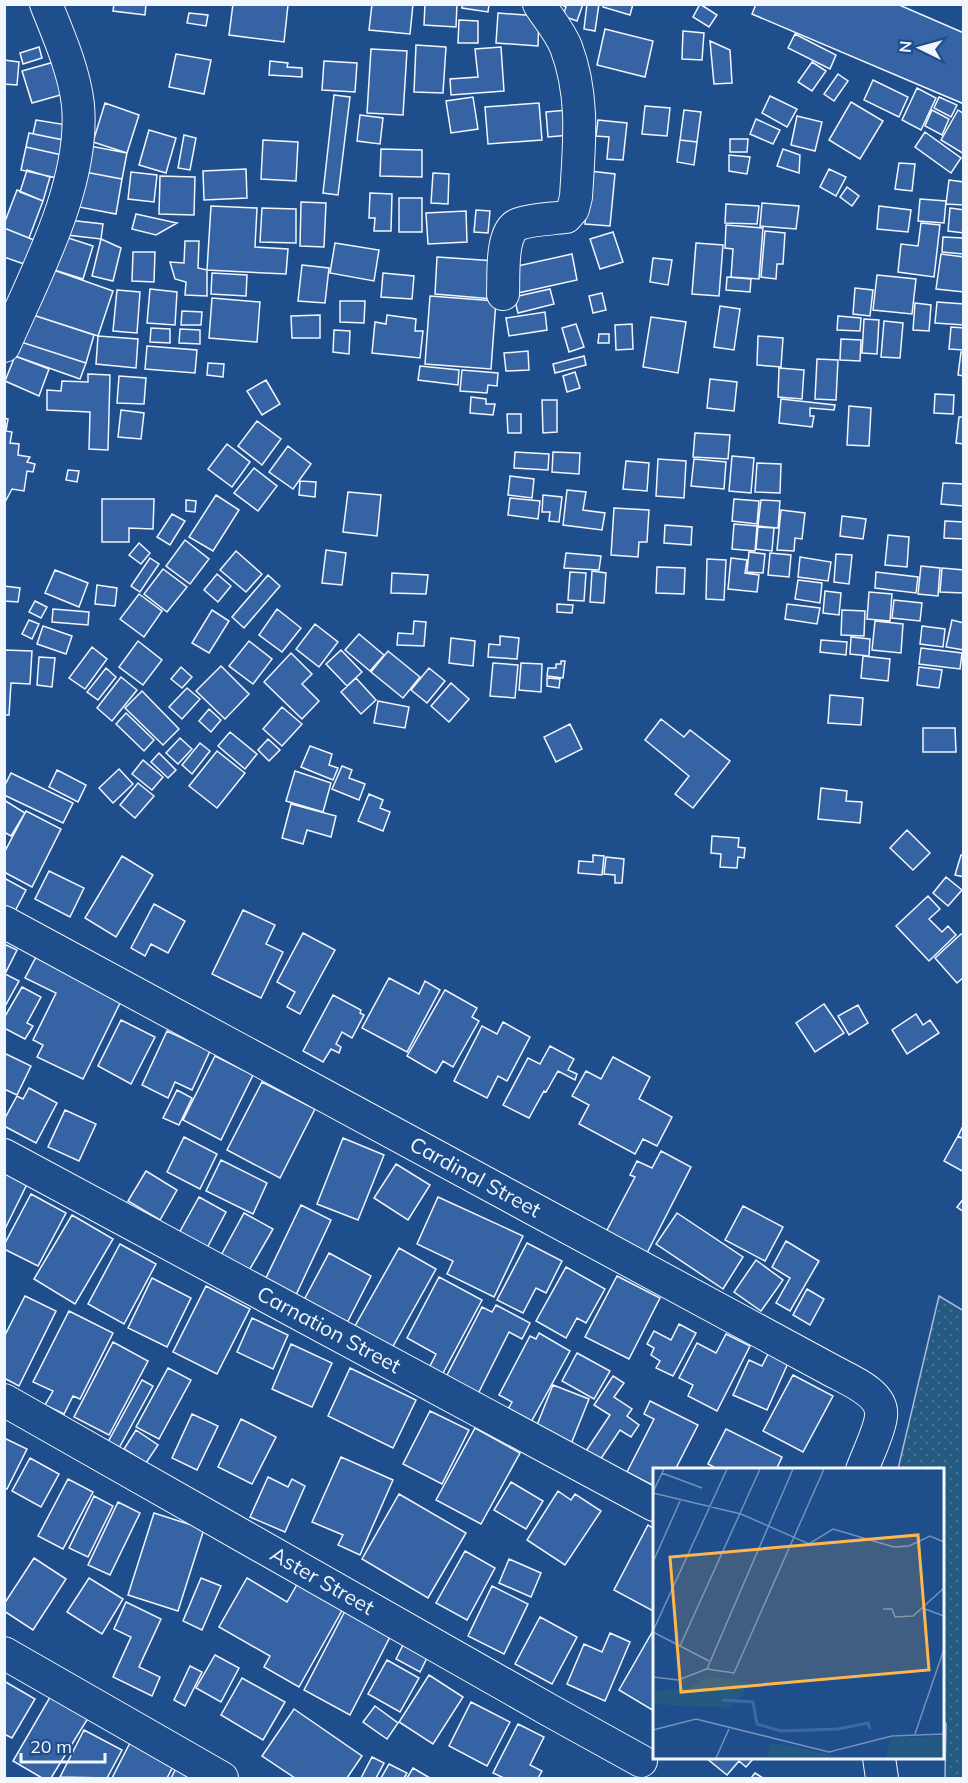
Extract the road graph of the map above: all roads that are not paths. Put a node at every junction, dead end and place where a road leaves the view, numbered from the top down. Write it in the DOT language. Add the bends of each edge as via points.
graph roads {
  1 [pos="46,4"];
  2 [pos="539,4"];
  3 [pos="503,294"];
  4 [pos="4,346"];
  5 [pos="4,922"];
  6 [pos="4,1155"];
  7 [pos="4,1400"];
  8 [pos="863,1468"];
  9 [pos="653,1504"];
  10 [pos="4,1653"];
  11 [pos="879,1759"];
  12 [pos="642,1760"];
  13 [pos="222,1779"];
  14 [pos="882,1779"];
  1 -- 4 [label="street" via="70,69 78,106 77,142 61,214"];
  2 -- 3 [label="street" via="566,45 576,81 581,120 576,197 566,217 517,224 508,231"];
  5 -- 8 [label="street, Cardinal Street" via="871,1394 880,1405 881,1417"];
  6 -- 9 [label="street, Carnation Street"];
  7 -- 12 [label="street, Aster Street"];
  10 -- 13 [label="street"];
  11 -- 14 [label="street"];
}
